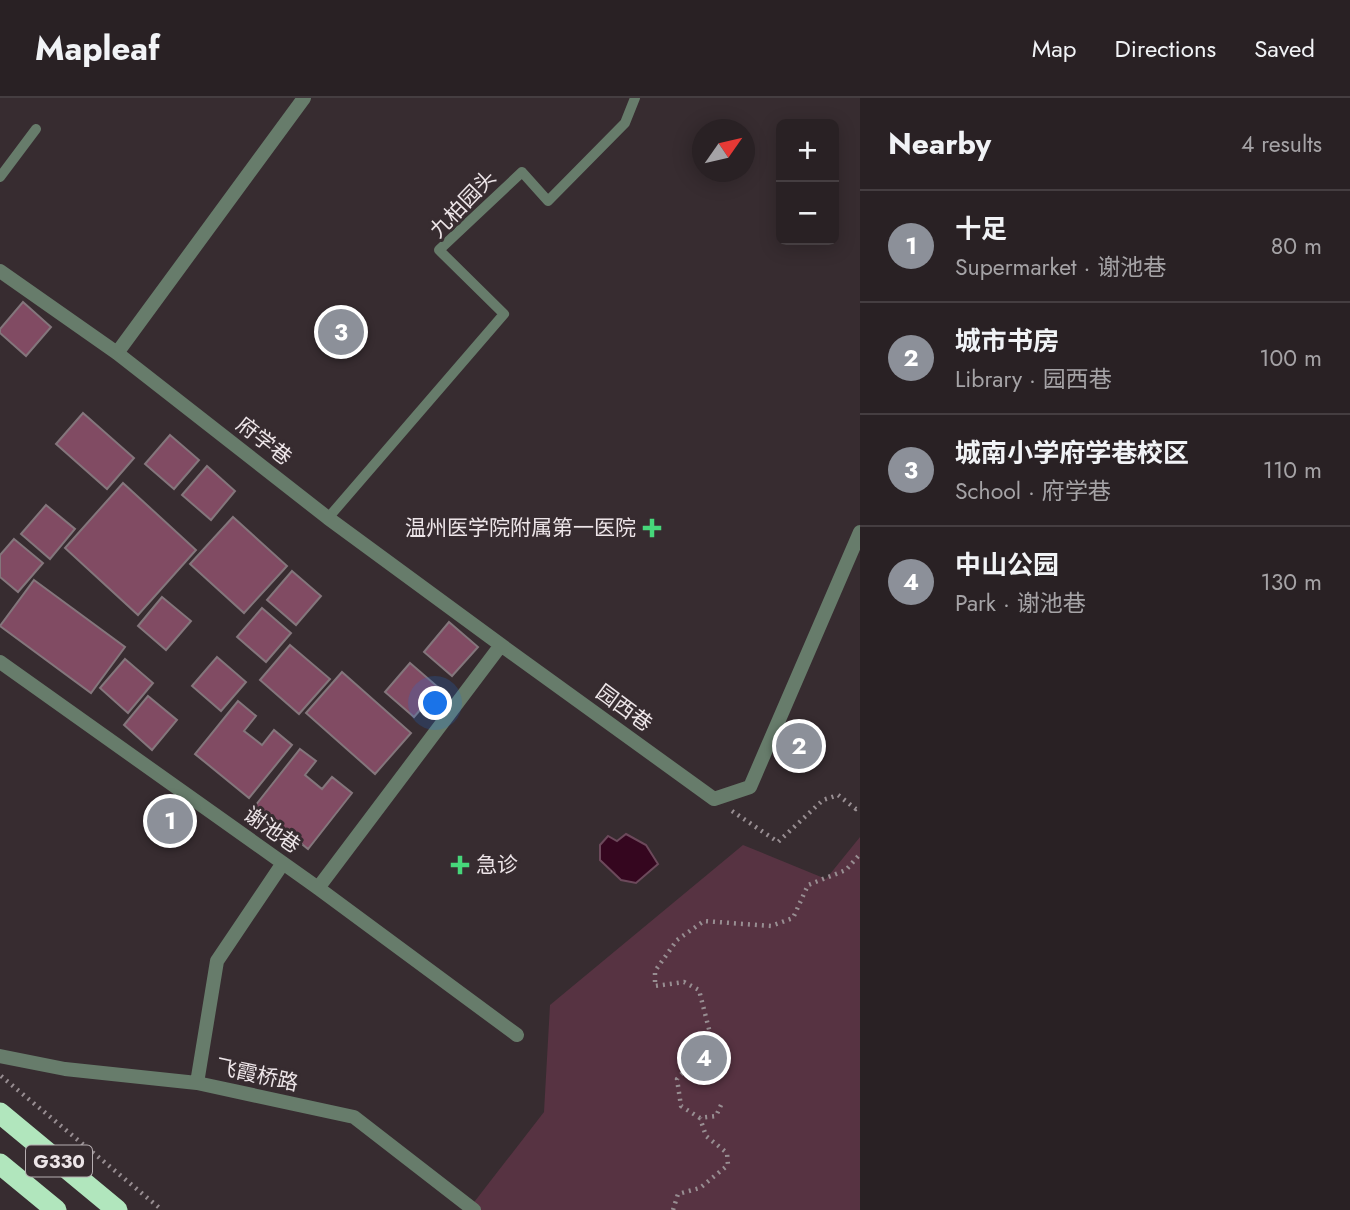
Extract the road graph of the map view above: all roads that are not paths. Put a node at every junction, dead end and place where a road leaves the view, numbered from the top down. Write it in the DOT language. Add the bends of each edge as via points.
graph roads {
  1 [pos="304,98"];
  2 [pos="635,98"];
  3 [pos="36,129"];
  4 [pos="0,177"];
  5 [pos="0,271"];
  6 [pos="117,353"];
  7 [pos="328,518"];
  8 [pos="860,532"];
  9 [pos="501,645"];
  10 [pos="0,662"];
  11 [pos="283,863"];
  12 [pos="318,888"];
  13 [pos="517,1035"];
  14 [pos="0,1056"];
  15 [pos="197,1083"];
  16 [pos="0,1113"];
  17 [pos="1,1167"];
  18 [pos="455,1204"];
  19 [pos="56,1210"];
  20 [pos="117,1210"];
  21 [pos="474,1210"];
  1 -- 6 [label="street"];
  2 -- 7 [label="lane, 九柏园头" via="625,123 548,201 522,172 439,250 504,314"];
  3 -- 4 [label="lane"];
  5 -- 6 [label="street, 府学巷"];
  6 -- 7 [label="street, 府学巷"];
  7 -- 9 [label="street, 府学巷"];
  8 -- 9 [label="street, 园西巷" via="750,787 714,799"];
  9 -- 12 [label="street"];
  10 -- 11 [label="street, 谢池巷"];
  11 -- 12 [label="street, 谢池巷"];
  11 -- 15 [label="street" via="217,961"];
  12 -- 13 [label="street, 谢池巷"];
  14 -- 15 [label="street, 飞霞桥路" via="65,1069"];
  15 -- 18 [label="street, 飞霞桥路" via="354,1117"];
  16 -- 20 [label="highway, G330"];
  17 -- 19 [label="highway, G330"];
  18 -- 21 [label="street, 飞霞桥路"];
}
